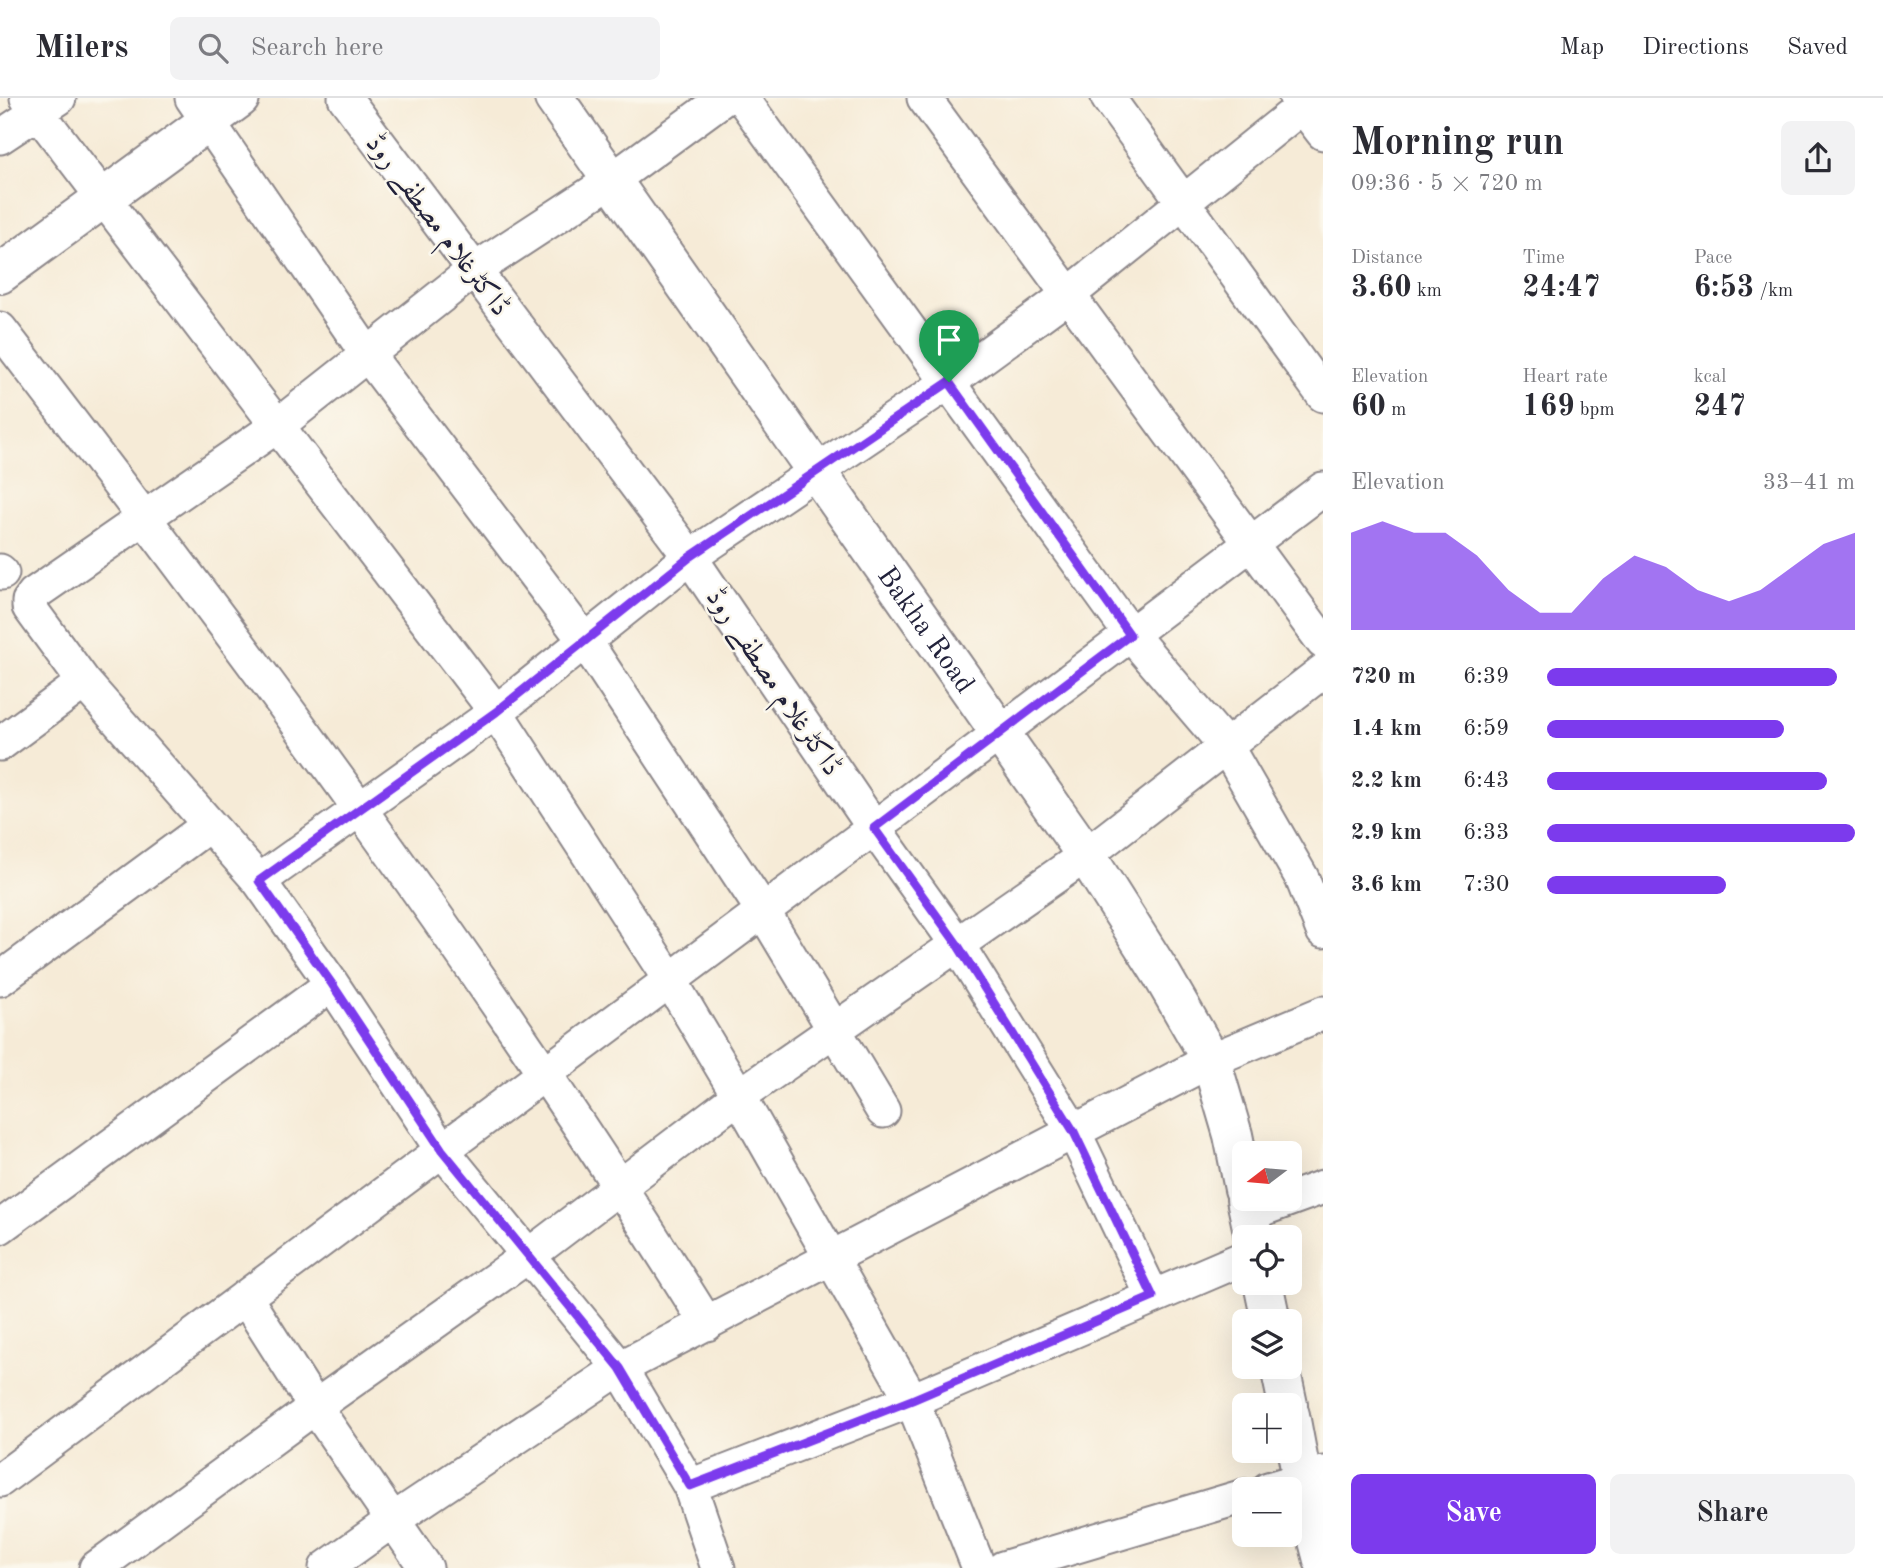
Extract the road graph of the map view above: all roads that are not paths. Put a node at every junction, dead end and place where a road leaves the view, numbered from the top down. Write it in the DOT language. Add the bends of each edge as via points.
graph roads {
  1 [pos="240,98"];
  2 [pos="345,98"];
  3 [pos="554,98"];
  4 [pos="724,98"];
  5 [pos="742,98"];
  6 [pos="924,98"];
  7 [pos="1108,98"];
  8 [pos="1304,101"];
  9 [pos="41,103"];
  10 [pos="200,109"];
  11 [pos="1323,133"];
  12 [pos="0,137"];
  13 [pos="611,180"];
  14 [pos="102,199"];
  15 [pos="1184,203"];
  16 [pos="473,271"];
  17 [pos="0,274"];
  18 [pos="1068,295"];
  19 [pos="0,329"];
  20 [pos="367,354"];
  21 [pos="949,382"];
  22 [pos="1323,395"];
  23 [pos="277,426"];
  24 [pos="817,471"];
  25 [pos="1323,489"];
  26 [pos="146,518"];
  27 [pos="1251,543"];
  28 [pos="690,557"];
  29 [pos="1130,635"];
  30 [pos="585,641"];
  31 [pos="1323,642"];
  32 [pos="1323,671"];
  33 [pos="84,682"];
  34 [pos="496,712"];
  35 [pos="1000,733"];
  36 [pos="0,744"];
  37 [pos="1227,746"];
  38 [pos="361,809"];
  39 [pos="209,825"];
  40 [pos="874,828"];
  41 [pos="1086,855"];
  42 [pos="259,881"];
  43 [pos="763,911"];
  44 [pos="1323,931"];
  45 [pos="957,944"];
  46 [pos="0,979"];
  47 [pos="670,980"];
  48 [pos="332,984"];
  49 [pos="1323,1013"];
  50 [pos="834,1030"];
  51 [pos="1211,1060"];
  52 [pos="544,1074"];
  53 [pos="739,1096"];
  54 [pos="883,1111"];
  55 [pos="1074,1132"];
  56 [pos="1234,1141"];
  57 [pos="442,1150"];
  58 [pos="621,1185"];
  59 [pos="1323,1187"];
  60 [pos="1302,1194"];
  61 [pos="0,1227"];
  62 [pos="528,1256"];
  63 [pos="831,1258"];
  64 [pos="1232,1263"];
  65 [pos="245,1297"];
  66 [pos="1153,1297"];
  67 [pos="706,1324"];
  68 [pos="620,1368"];
  69 [pos="912,1400"];
  70 [pos="315,1407"];
  71 [pos="0,1480"];
  72 [pos="690,1486"];
  73 [pos="1302,1493"];
  74 [pos="1232,1500"];
  75 [pos="393,1520"];
  76 [pos="1323,1560"];
  77 [pos="96,1568"];
  78 [pos="326,1568"];
  79 [pos="426,1568"];
  80 [pos="718,1568"];
  81 [pos="979,1568"];
  82 [pos="1003,1568"];
  1 -- 10 [label="street"];
  2 -- 16 [label="street, ڈاکٹرغلام مصطفے روڈ"];
  3 -- 13 [label="street, Bakha Road"];
  4 -- 13 [label="street"];
  5 -- 21 [label="street"];
  6 -- 18 [label="street"];
  7 -- 15 [label="street"];
  8 -- 11 [label="street"];
  8 -- 15 [label="street"];
  9 -- 12 [label="street"];
  9 -- 14 [label="street"];
  10 -- 14 [label="street"];
  10 -- 20 [label="street"];
  13 -- 16 [label="street"];
  13 -- 24 [label="street, Bakha Road"];
  14 -- 17 [label="street"];
  14 -- 23 [label="street"];
  15 -- 18 [label="street"];
  15 -- 22 [label="street"];
  16 -- 20 [label="street"];
  16 -- 28 [label="street, ڈاکٹرغلام مصطفے روڈ"];
  18 -- 21 [label="street"];
  18 -- 27 [label="street"];
  19 -- 26 [label="street"];
  20 -- 23 [label="street"];
  20 -- 30 [label="street"];
  21 -- 24 [label="street"];
  21 -- 29 [label="street"];
  23 -- 26 [label="street"];
  23 -- 34 [label="street"];
  24 -- 28 [label="street"];
  24 -- 35 [label="street, Bakha Road"];
  25 -- 27 [label="street"];
  26 -- 33 [label="street" via="29,601"];
  26 -- 38 [label="street"];
  27 -- 29 [label="street"];
  27 -- 31 [label="street"];
  28 -- 30 [label="street"];
  28 -- 40 [label="street, ڈاکٹرغلام مصطفے روڈ"];
  29 -- 35 [label="street"];
  29 -- 37 [label="street"];
  30 -- 34 [label="street"];
  30 -- 43 [label="street"];
  32 -- 37 [label="street"];
  33 -- 36 [label="street"];
  33 -- 39 [label="street"];
  34 -- 38 [label="street"];
  34 -- 47 [label="street"];
  35 -- 40 [label="street"];
  35 -- 41 [label="street, Bakha Road"];
  37 -- 41 [label="street"];
  37 -- 44 [label="street" via="1302,878"];
  38 -- 42 [label="street"];
  38 -- 52 [label="street"];
  39 -- 42 [label="street"];
  39 -- 46 [label="street"];
  40 -- 43 [label="street"];
  40 -- 45 [label="street, ڈاکٹرغلام مصطفے روڈ"];
  41 -- 45 [label="street"];
  41 -- 51 [label="street, Bakha Road"];
  42 -- 48 [label="street"];
  43 -- 47 [label="street"];
  43 -- 50 [label="street"];
  45 -- 50 [label="street"];
  45 -- 55 [label="street, ڈاکٹرغلام مصطفے روڈ"];
  47 -- 52 [label="street"];
  47 -- 53 [label="street"];
  48 -- 57 [label="street"];
  48 -- 61 [label="street"];
  49 -- 51 [label="street"];
  50 -- 53 [label="street"];
  50 -- 54 [label="street"];
  51 -- 55 [label="street"];
  51 -- 56 [label="street, Bakha Road"];
  52 -- 57 [label="street"];
  52 -- 58 [label="street"];
  53 -- 58 [label="street"];
  53 -- 63 [label="street"];
  55 -- 63 [label="street"];
  55 -- 66 [label="street, ڈاکٹرغلام مصطفے روڈ"];
  57 -- 62 [label="street"];
  57 -- 65 [label="street"];
  58 -- 62 [label="street"];
  58 -- 67 [label="street"];
  59 -- 60 [label="street"];
  62 -- 68 [label="street"];
  62 -- 70 [label="street"];
  63 -- 67 [label="street"];
  63 -- 69 [label="street"];
  64 -- 66 [label="street"];
  65 -- 70 [label="street"];
  65 -- 71 [label="street"];
  66 -- 69 [label="street"];
  67 -- 68 [label="street"];
  68 -- 72 [label="street"];
  68 -- 75 [label="street"];
  69 -- 72 [label="street"];
  69 -- 81 [label="street"];
  70 -- 75 [label="street"];
  70 -- 77 [label="street"];
  72 -- 80 [label="street"];
  73 -- 76 [label="street"];
  74 -- 82 [label="street"];
  75 -- 78 [label="street"];
  75 -- 79 [label="street"];
}
